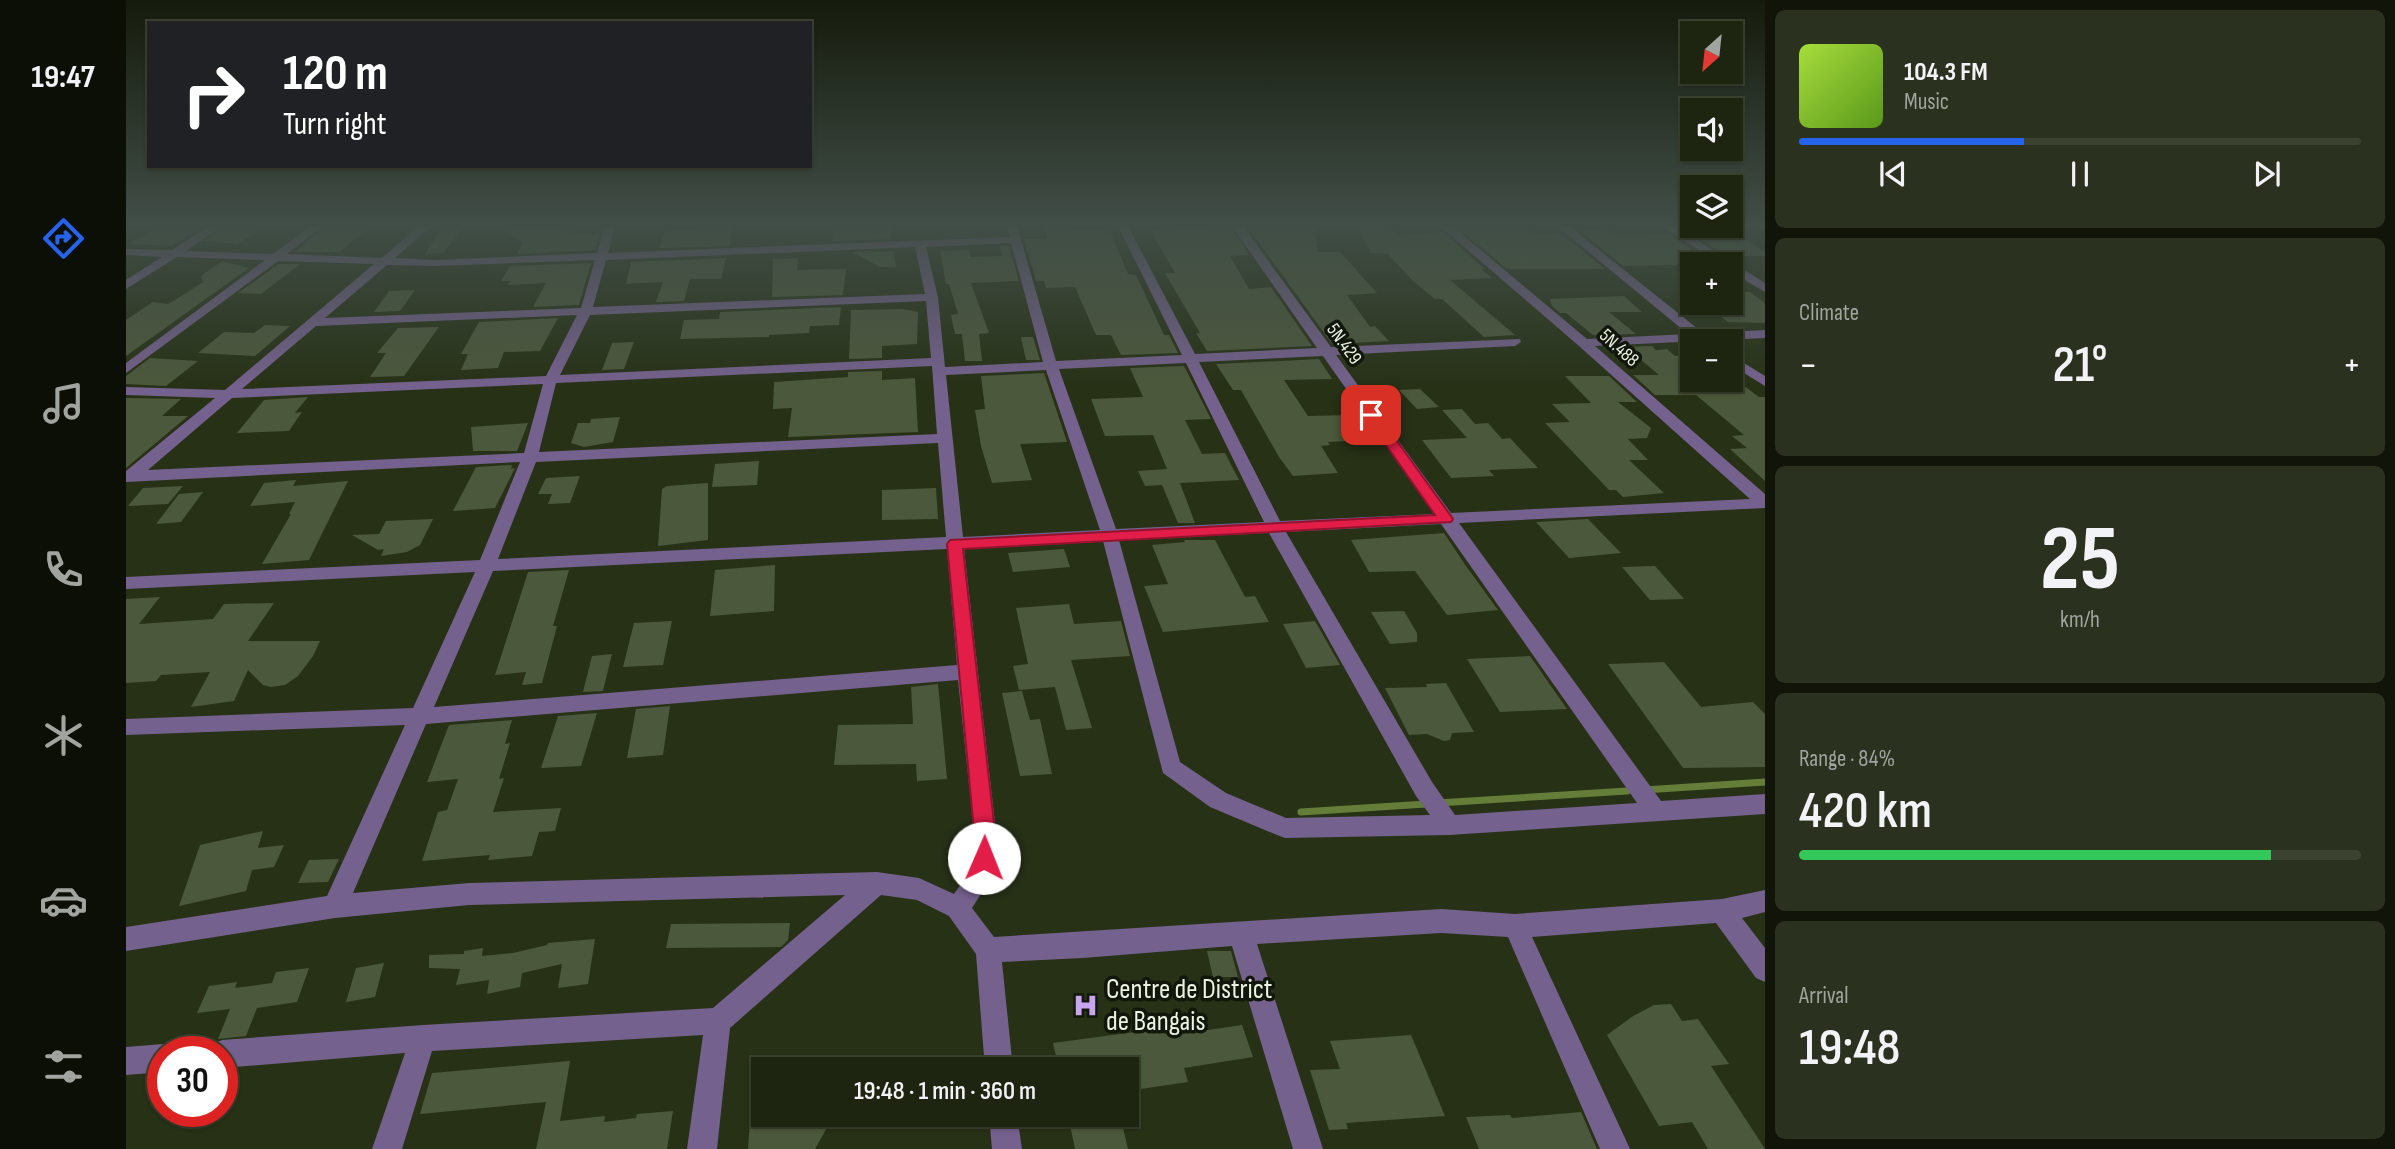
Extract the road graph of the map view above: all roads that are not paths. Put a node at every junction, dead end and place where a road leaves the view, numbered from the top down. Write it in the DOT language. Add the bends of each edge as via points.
graph roads {
  1 [pos="246,280"];
  2 [pos="366,280"];
  3 [pos="594,280"];
  4 [pos="928,280"];
  5 [pos="1027,280"];
  6 [pos="1152,280"];
  7 [pos="1275,280"];
  8 [pos="1509,280"];
  9 [pos="1628,280"];
  10 [pos="932,297"];
  11 [pos="586,310"];
  12 [pos="316,321"];
  13 [pos="1689,329"];
  14 [pos="1765,334"];
  15 [pos="1743,336"];
  16 [pos="1680,341"];
  17 [pos="1515,342"];
  18 [pos="1584,343"];
  19 [pos="1326,352"];
  20 [pos="1191,360"];
  21 [pos="1051,366"];
  22 [pos="939,367"];
  23 [pos="1743,367"];
  24 [pos="126,369"];
  25 [pos="550,382"];
  26 [pos="1765,382"];
  27 [pos="126,391"];
  28 [pos="230,394"];
  29 [pos="945,438"];
  30 [pos="530,457"];
  31 [pos="128,478"];
  32 [pos="1765,503"];
  33 [pos="1446,519"];
  34 [pos="1275,528"];
  35 [pos="1110,536"];
  36 [pos="955,544"];
  37 [pos="486,567"];
  38 [pos="126,583"];
  39 [pos="967,672"];
  40 [pos="420,716"];
  41 [pos="126,727"];
  42 [pos="1765,804"];
  43 [pos="1656,812"];
  44 [pos="1449,825"];
  45 [pos="877,883"];
  46 [pos="1765,901"];
  47 [pos="335,906"];
  48 [pos="958,908"];
  49 [pos="1722,911"];
  50 [pos="1515,926"];
  51 [pos="1241,933"];
  52 [pos="126,939"];
  53 [pos="988,950"];
  54 [pos="1765,969"];
  55 [pos="718,1021"];
  56 [pos="423,1038"];
  57 [pos="238,1053"];
  58 [pos="998,1057"];
  59 [pos="147,1062"];
  60 [pos="129,1066"];
  61 [pos="1004,1127"];
  62 [pos="387,1149"];
  63 [pos="702,1149"];
  64 [pos="1007,1149"];
  65 [pos="1308,1149"];
  66 [pos="1615,1149"];
  1 -- 24 [label="street"];
  2 -- 12 [label="street"];
  3 -- 11 [label="street"];
  4 -- 10 [label="street"];
  5 -- 21 [label="street"];
  6 -- 20 [label="street"];
  7 -- 19 [label="street, 5N.429"];
  8 -- 18 [label="street, 5N.488"];
  9 -- 13 [label="street"];
  10 -- 11 [label="street"];
  10 -- 22 [label="street"];
  11 -- 12 [label="street"];
  11 -- 25 [label="street"];
  12 -- 28 [label="street"];
  14 -- 15 [label="street"];
  16 -- 18 [label="street"];
  17 -- 19 [label="street"];
  18 -- 32 [label="street, 5N.488"];
  19 -- 20 [label="street"];
  19 -- 33 [label="street, 5N.429"];
  20 -- 21 [label="street"];
  20 -- 34 [label="street"];
  21 -- 22 [label="street"];
  21 -- 35 [label="street"];
  22 -- 25 [label="street"];
  22 -- 29 [label="street"];
  23 -- 26 [label="street"];
  25 -- 28 [label="street"];
  25 -- 30 [label="street"];
  27 -- 28 [label="street"];
  28 -- 31 [label="street"];
  29 -- 30 [label="street"];
  29 -- 36 [label="street"];
  30 -- 31 [label="street"];
  30 -- 37 [label="street"];
  32 -- 33 [label="street"];
  33 -- 34 [label="street"];
  33 -- 43 [label="street, 5N.429"];
  34 -- 35 [label="street"];
  34 -- 44 [label="street"];
  35 -- 36 [label="street"];
  35 -- 44 [label="street" via="1171,767 1218,800 1285,828"];
  36 -- 37 [label="street"];
  36 -- 39 [label="street"];
  37 -- 38 [label="street"];
  37 -- 40 [label="street"];
  39 -- 40 [label="street"];
  39 -- 48 [label="street" via="986,841 981,875"];
  40 -- 41 [label="street"];
  40 -- 47 [label="street"];
  42 -- 43 [label="street"];
  43 -- 44 [label="street"];
  45 -- 47 [label="street" via="469,894"];
  45 -- 48 [label="street" via="919,889"];
  45 -- 55 [label="street"];
  46 -- 49 [label="street"];
  47 -- 52 [label="street"];
  48 -- 53 [label="street"];
  49 -- 50 [label="street"];
  49 -- 54 [label="street"];
  50 -- 51 [label="street" via="1441,921"];
  50 -- 66 [label="street"];
  51 -- 53 [label="street"];
  51 -- 65 [label="street"];
  53 -- 58 [label="street"];
  55 -- 56 [label="street"];
  55 -- 63 [label="street"];
  56 -- 57 [label="street"];
  56 -- 62 [label="street"];
  59 -- 60 [label="street"];
  61 -- 64 [label="street"];
}
